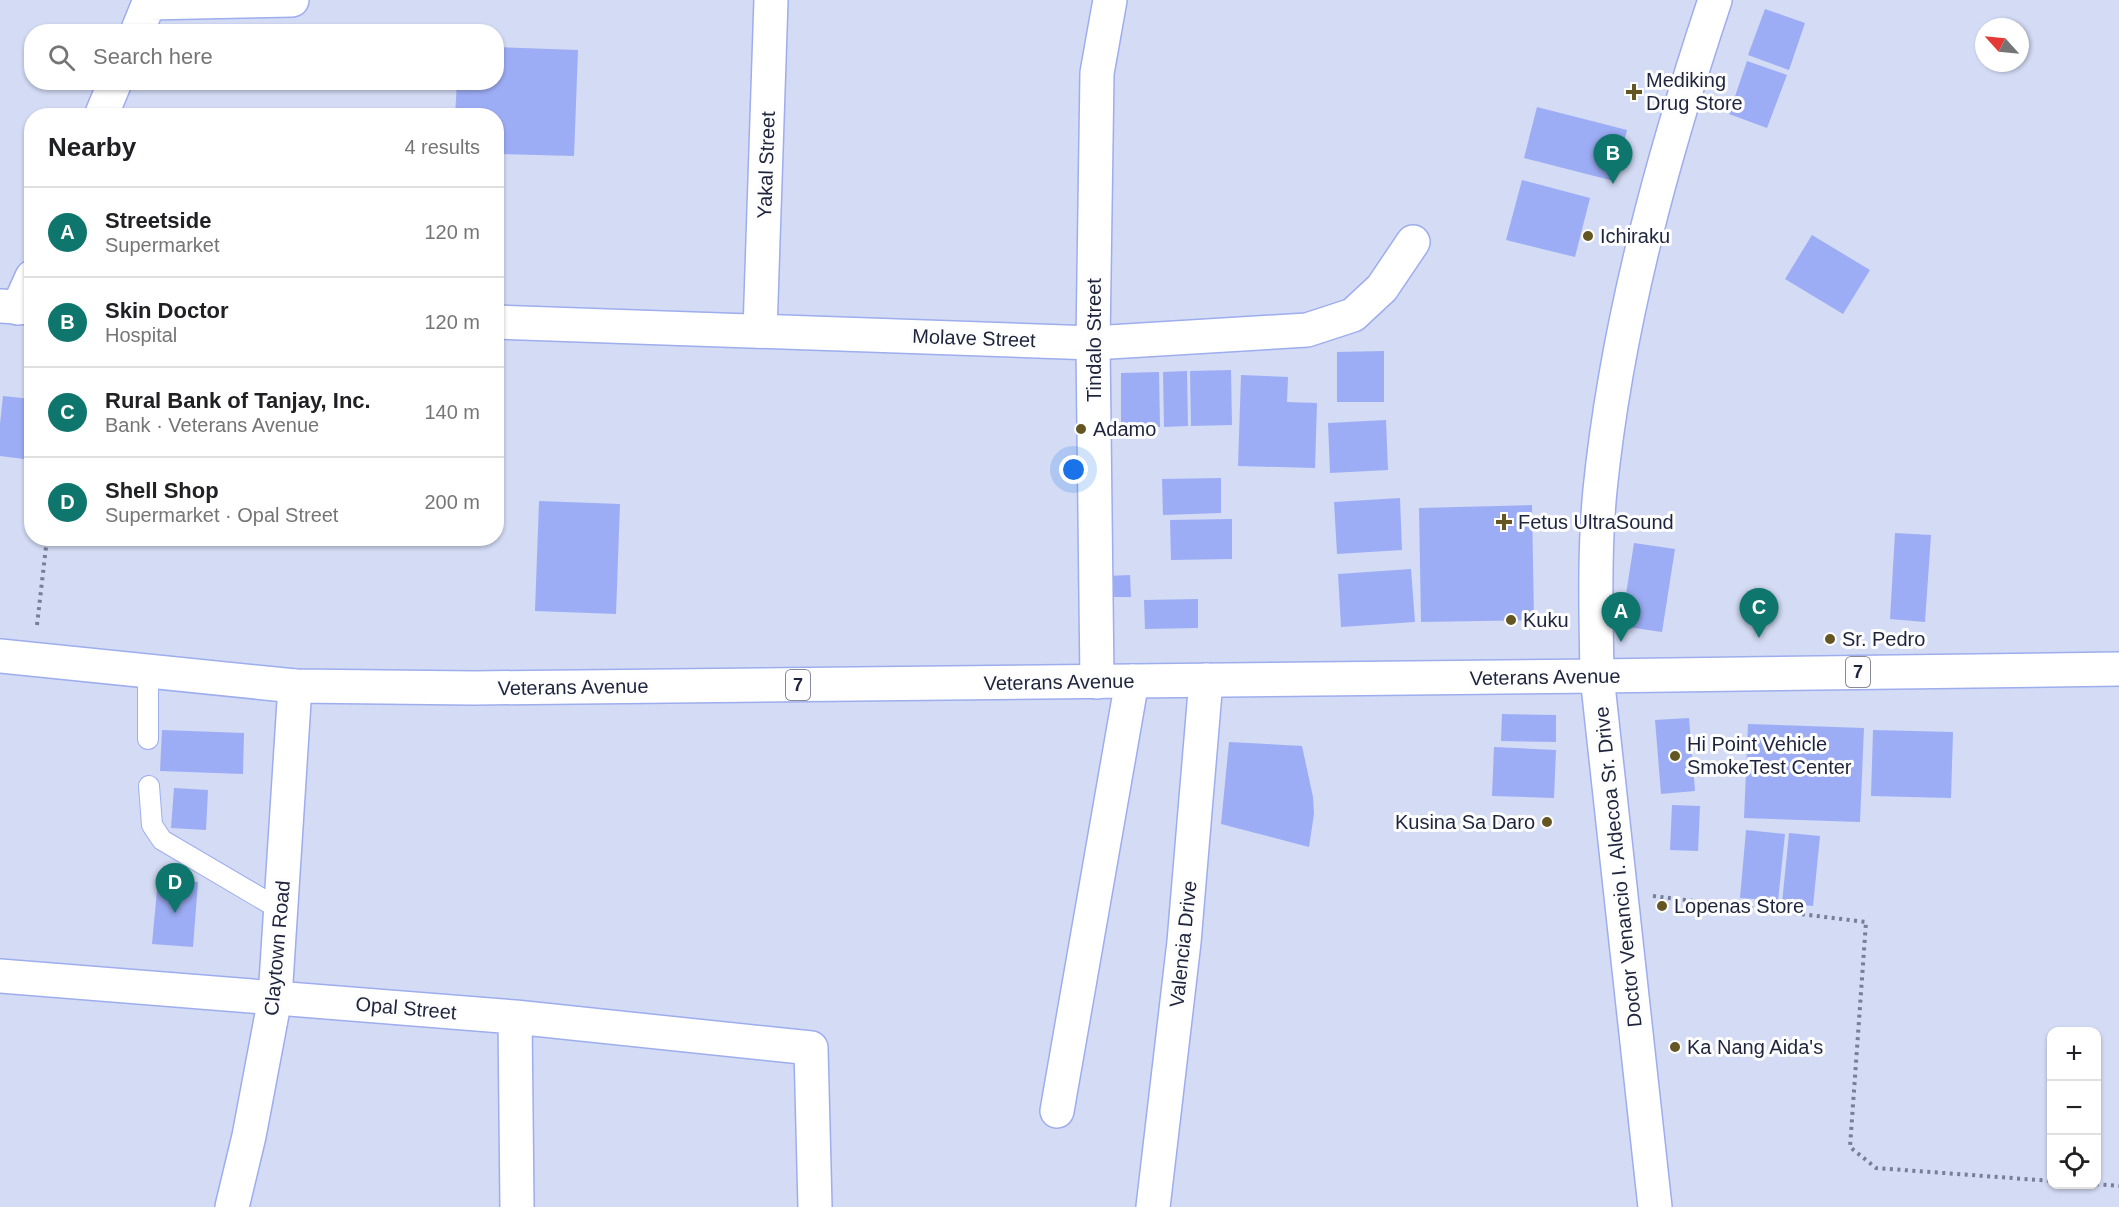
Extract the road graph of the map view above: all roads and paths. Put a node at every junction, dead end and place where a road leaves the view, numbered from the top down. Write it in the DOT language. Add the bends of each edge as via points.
graph roads {
  1 [pos="292,0"];
  2 [pos="771,0"];
  3 [pos="1110,0"];
  4 [pos="1715,0"];
  5 [pos="145,12"];
  6 [pos="112,90"];
  7 [pos="104,108"];
  8 [pos="1413,242"];
  9 [pos="24,293"];
  10 [pos="17,307"];
  11 [pos="504,322"];
  12 [pos="760,330"];
  13 [pos="1093,343"];
  14 [pos="46,546"];
  15 [pos="0,656"];
  16 [pos="33,659"];
  17 [pos="2119,669"];
  18 [pos="148,671"];
  19 [pos="1598,676"];
  20 [pos="1206,680"];
  21 [pos="1132,681"];
  22 [pos="1097,682"];
  23 [pos="295,686"];
  24 [pos="148,739"];
  25 [pos="149,786"];
  26 [pos="1621,892"];
  27 [pos="281,910"];
  28 [pos="0,976"];
  29 [pos="275,998"];
  30 [pos="515,1017"];
  31 [pos="1057,1111"];
  32 [pos="2047,1181"];
  33 [pos="2101,1184"];
  34 [pos="2119,1186"];
  35 [pos="232,1207"];
  36 [pos="517,1207"];
  37 [pos="815,1207"];
  38 [pos="1153,1207"];
  39 [pos="1654,1207"];
  1 -- 5 [label="main road"];
  2 -- 12 [label="main road, Yakal Street"];
  3 -- 13 [label="main road, Tindalo Street" via="1097,73"];
  4 -- 19 [label="main road, Doctor Venancio I. Aldecoa Sr. Drive" via="1660,178 1611,404 1596,566"];
  6 -- 7 [label="main road"];
  8 -- 13 [label="main road, Molave Street" via="1382,288 1353,315 1307,330"];
  9 -- 10 [label="main road"];
  11 -- 12 [label="main road, Molave Street"];
  12 -- 13 [label="main road, Molave Street"];
  13 -- 22 [label="main road, Tindalo Street"];
  14 -- 16 [label="path"];
  15 -- 16 [label="main road, Veterans Avenue / 7"];
  16 -- 18 [label="main road, Veterans Avenue / 7"];
  17 -- 19 [label="main road, Veterans Avenue / 7"];
  18 -- 23 [label="main road, Veterans Avenue / 7"];
  18 -- 24 [label="lane"];
  19 -- 20 [label="main road, Veterans Avenue / 7"];
  19 -- 26 [label="main road, Doctor Venancio I. Aldecoa Sr. Drive"];
  20 -- 21 [label="main road, Veterans Avenue / 7"];
  20 -- 38 [label="main road, Valencia Drive" via="1184,942"];
  21 -- 22 [label="main road, Veterans Avenue / 7"];
  21 -- 31 [label="main road"];
  22 -- 23 [label="main road, Veterans Avenue / 7"];
  23 -- 27 [label="main road, Claytown Road"];
  25 -- 27 [label="lane" via="152,825 162,840"];
  26 -- 32 [label="path" via="1866,922 1850,1147 1876,1168"];
  26 -- 39 [label="main road, Doctor Venancio I. Aldecoa Sr. Drive"];
  27 -- 29 [label="main road, Claytown Road"];
  28 -- 29 [label="main road, Opal Street"];
  29 -- 30 [label="main road, Opal Street"];
  29 -- 35 [label="main road, Claytown Road"];
  30 -- 36 [label="main road"];
  30 -- 37 [label="main road, Opal Street" via="811,1048"];
  33 -- 34 [label="path"];
}
